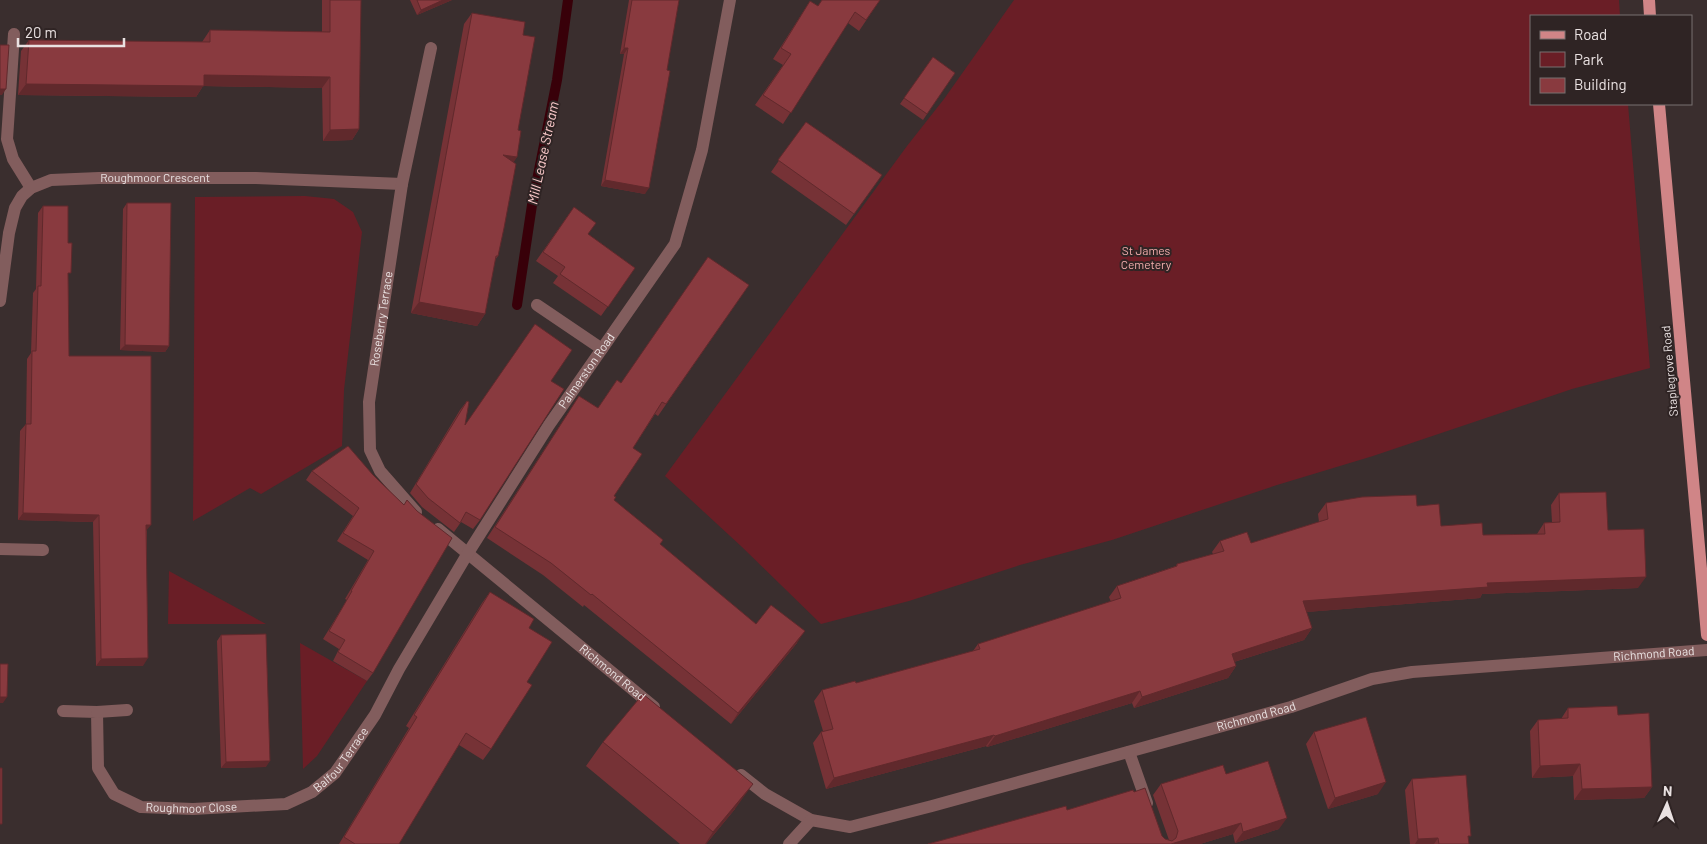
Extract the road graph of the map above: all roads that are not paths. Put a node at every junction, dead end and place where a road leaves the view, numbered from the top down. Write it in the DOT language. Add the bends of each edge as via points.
graph roads {
  1 [pos="730,0"];
  2 [pos="1649,0"];
  3 [pos="1650,15"];
  4 [pos="14,34"];
  5 [pos="431,48"];
  6 [pos="1659,105"];
  7 [pos="402,184"];
  8 [pos="31,188"];
  9 [pos="0,301"];
  10 [pos="537,305"];
  11 [pos="602,349"];
  12 [pos="0,549"];
  13 [pos="43,550"];
  14 [pos="1703,550"];
  15 [pos="468,553"];
  16 [pos="1707,635"];
  17 [pos="1707,650"];
  18 [pos="127,710"];
  19 [pos="63,711"];
  20 [pos="97,712"];
  21 [pos="664,714"];
  22 [pos="375,715"];
  23 [pos="1129,752"];
  24 [pos="734,769"];
  25 [pos="299,798"];
  26 [pos="1152,816"];
  27 [pos="812,820"];
  28 [pos="789,844"];
  1 -- 11 [label="street, Palmerston Road" via="702,150 676,244"];
  2 -- 3 [label="main road"];
  4 -- 8 [label="street" via="7,139 13,159"];
  5 -- 7 [label="street, Roseberry Terrace"];
  6 -- 14 [label="main road, Staplegrove Road"];
  7 -- 8 [label="street, Roughmoor Crescent" via="256,178 100,178 51,180"];
  7 -- 15 [label="street, Roseberry Terrace" via="370,402 370,450 380,471 416,512"];
  8 -- 9 [label="street" via="15,208"];
  10 -- 11 [label="street"];
  11 -- 15 [label="street, Palmerston Road" via="549,425"];
  12 -- 13 [label="street"];
  14 -- 16 [label="main road, Staplegrove Road"];
  15 -- 21 [label="street, Richmond Road"];
  15 -- 22 [label="street, Palmerston Road"];
  17 -- 23 [label="street, Richmond Road" via="1412,672 1372,679 1291,707"];
  18 -- 20 [label="street"];
  19 -- 20 [label="street"];
  20 -- 25 [label="street, Roughmoor Close" via="98,768 114,794 141,807 243,807 286,804"];
  22 -- 25 [label="street, Balfour Terrace" via="335,773"];
  23 -- 26 [label="street"];
  23 -- 27 [label="street, Richmond Road" via="850,827"];
  24 -- 27 [label="street, Richmond Road" via="765,794"];
  27 -- 28 [label="street"];
}
